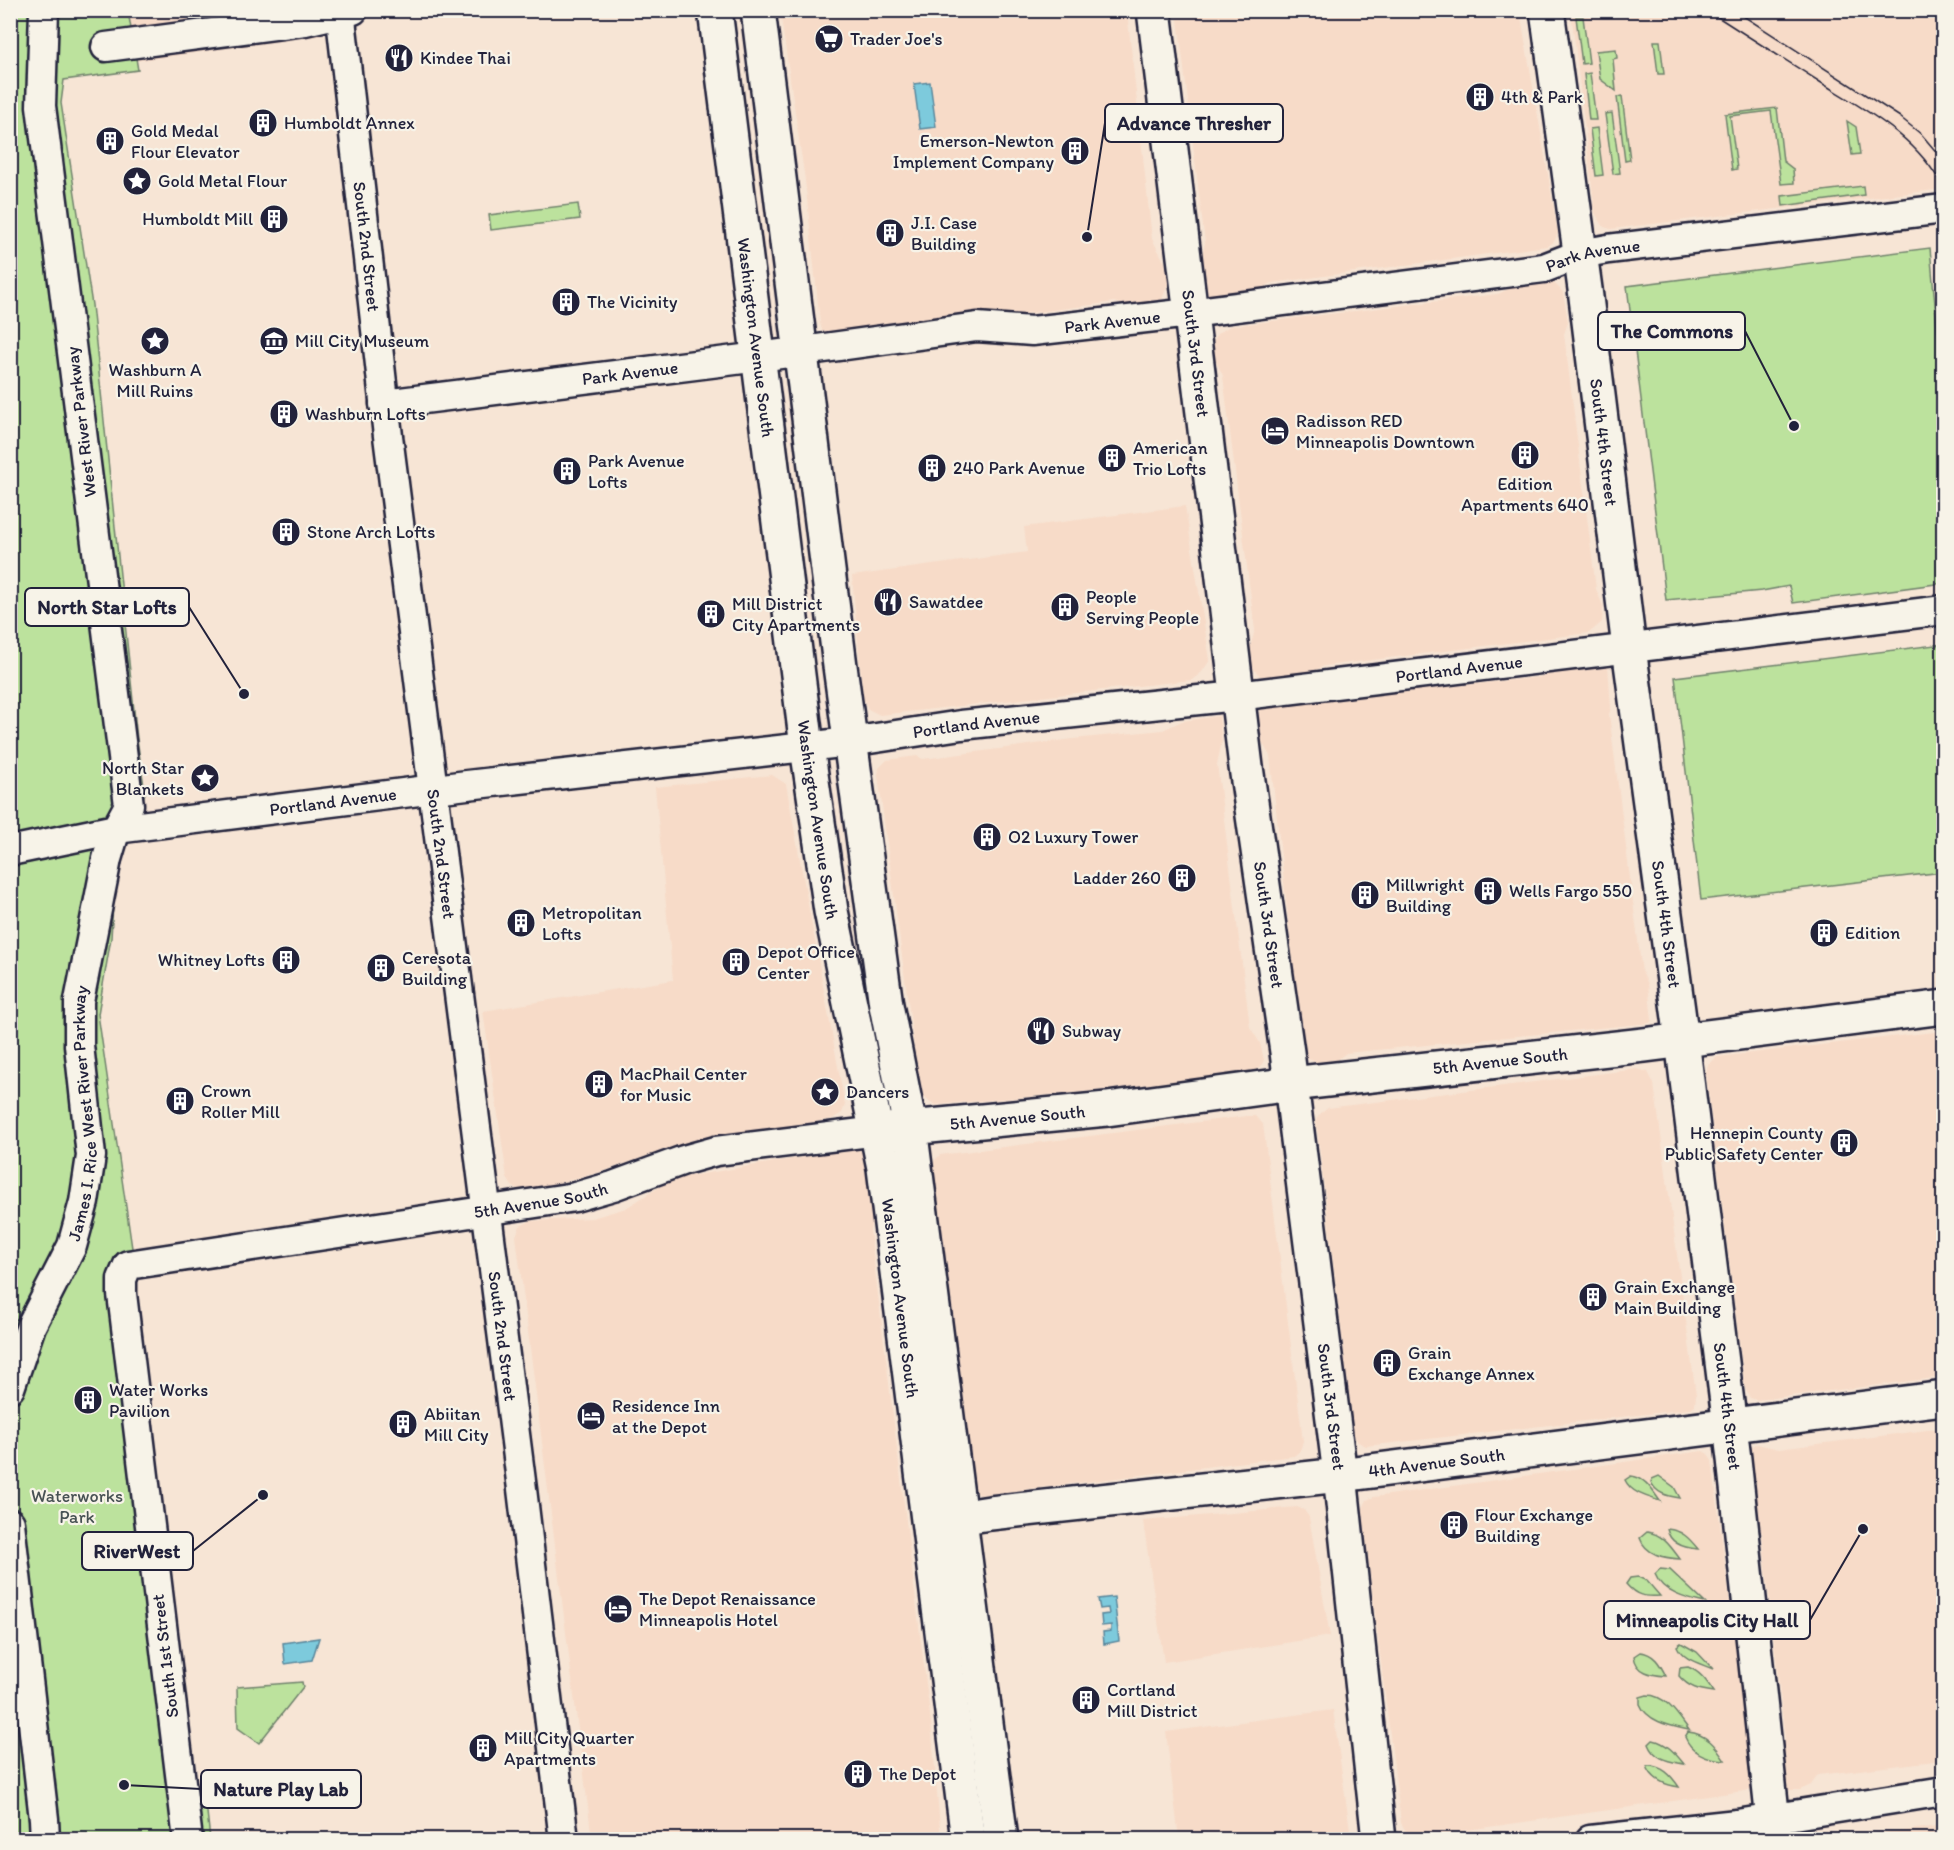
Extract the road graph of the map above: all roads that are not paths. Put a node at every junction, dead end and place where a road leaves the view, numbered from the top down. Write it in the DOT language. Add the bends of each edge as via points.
graph roads {
  1 [pos="44,10"];
  2 [pos="715,10"];
  3 [pos="758,10"];
  4 [pos="1154,10"];
  5 [pos="1547,10"];
  6 [pos="345,11"];
  7 [pos="106,47"];
  8 [pos="1944,209"];
  9 [pos="1580,254"];
  10 [pos="1190,313"];
  11 [pos="801,351"];
  12 [pos="759,357"];
  13 [pos="384,404"];
  14 [pos="1944,610"];
  15 [pos="1629,648"];
  16 [pos="1237,696"];
  17 [pos="850,742"];
  18 [pos="807,747"];
  19 [pos="432,790"];
  20 [pos="116,829"];
  21 [pos="10,851"];
  22 [pos="1944,1007"];
  23 [pos="1682,1040"];
  24 [pos="1291,1084"];
  25 [pos="910,1127"];
  26 [pos="878,1131"];
  27 [pos="486,1210"];
  28 [pos="123,1294"];
  29 [pos="10,1388"];
  30 [pos="1944,1398"];
  31 [pos="1729,1426"];
  32 [pos="1340,1475"];
  33 [pos="961,1517"];
  34 [pos="10,1523"];
  35 [pos="929,1523"];
  36 [pos="1944,1791"];
  37 [pos="1774,1829"];
  38 [pos="45,1839"];
  39 [pos="188,1839"];
  40 [pos="564,1839"];
  41 [pos="968,1839"];
  42 [pos="1001,1839"];
  43 [pos="1379,1839"];
  44 [pos="1590,1839"];
  1 -- 20 [label="street, West River Parkway" via="41,106 129,805"];
  2 -- 12 [label="main road, Washington Avenue South"];
  3 -- 11 [label="main road, Washington Avenue South"];
  4 -- 10 [label="main road, South 3rd Street"];
  5 -- 9 [label="main road, South 4th Street"];
  6 -- 7 [label="street" via="305,21"];
  6 -- 13 [label="street, South 2nd Street"];
  8 -- 9 [label="street, Park Avenue"];
  9 -- 10 [label="street, Park Avenue" via="1544,268"];
  9 -- 15 [label="main road, South 4th Street"];
  10 -- 11 [label="street, Park Avenue" via="1032,331 977,327"];
  10 -- 16 [label="main road, South 3rd Street"];
  11 -- 12 [label="street, Park Avenue"];
  11 -- 17 [label="main road, Washington Avenue South"];
  12 -- 13 [label="street, Park Avenue"];
  12 -- 18 [label="main road, Washington Avenue South"];
  13 -- 19 [label="street, South 2nd Street"];
  14 -- 15 [label="street, Portland Avenue"];
  15 -- 16 [label="street, Portland Avenue"];
  15 -- 23 [label="main road, South 4th Street"];
  16 -- 17 [label="street, Portland Avenue" via="960,725"];
  16 -- 24 [label="main road, South 3rd Street"];
  17 -- 18 [label="street, Portland Avenue"];
  17 -- 25 [label="main road, Washington Avenue South" via="886,1005"];
  18 -- 19 [label="street, Portland Avenue"];
  18 -- 26 [label="main road, Washington Avenue South" via="831,911"];
  19 -- 20 [label="street, Portland Avenue"];
  19 -- 27 [label="street, South 2nd Street"];
  20 -- 21 [label="street, Portland Avenue"];
  20 -- 29 [label="street, James I. Rice West River Parkway" via="106,859 79,1001 79,1045 91,1156 84,1202 72,1246 31,1326"];
  22 -- 23 [label="main road, 5th Avenue South"];
  23 -- 24 [label="main road, 5th Avenue South"];
  23 -- 31 [label="main road, South 4th Street"];
  24 -- 25 [label="main road, 5th Avenue South" via="1107,1109"];
  24 -- 32 [label="main road, South 3rd Street"];
  25 -- 26 [label="main road, 5th Avenue South"];
  25 -- 33 [label="main road, Washington Avenue South"];
  26 -- 27 [label="street, 5th Avenue South" via="716,1151 575,1197"];
  26 -- 35 [label="main road, Washington Avenue South"];
  27 -- 28 [label="street, 5th Avenue South" via="129,1265 122,1279"];
  27 -- 40 [label="street, South 2nd Street"];
  28 -- 39 [label="street, South 1st Street"];
  30 -- 31 [label="main road, 4th Avenue South"];
  31 -- 32 [label="main road, 4th Avenue South"];
  31 -- 37 [label="main road, South 4th Street"];
  32 -- 33 [label="main road, 4th Avenue South"];
  32 -- 43 [label="main road, South 3rd Street"];
  33 -- 35 [label="main road, 4th Avenue South"];
  33 -- 42 [label="main road, Washington Avenue South"];
  34 -- 38 [label="street"];
  35 -- 41 [label="main road, Washington Avenue South"];
  36 -- 37 [label="street"];
  37 -- 44 [label="street" via="1737,1824"];
}
